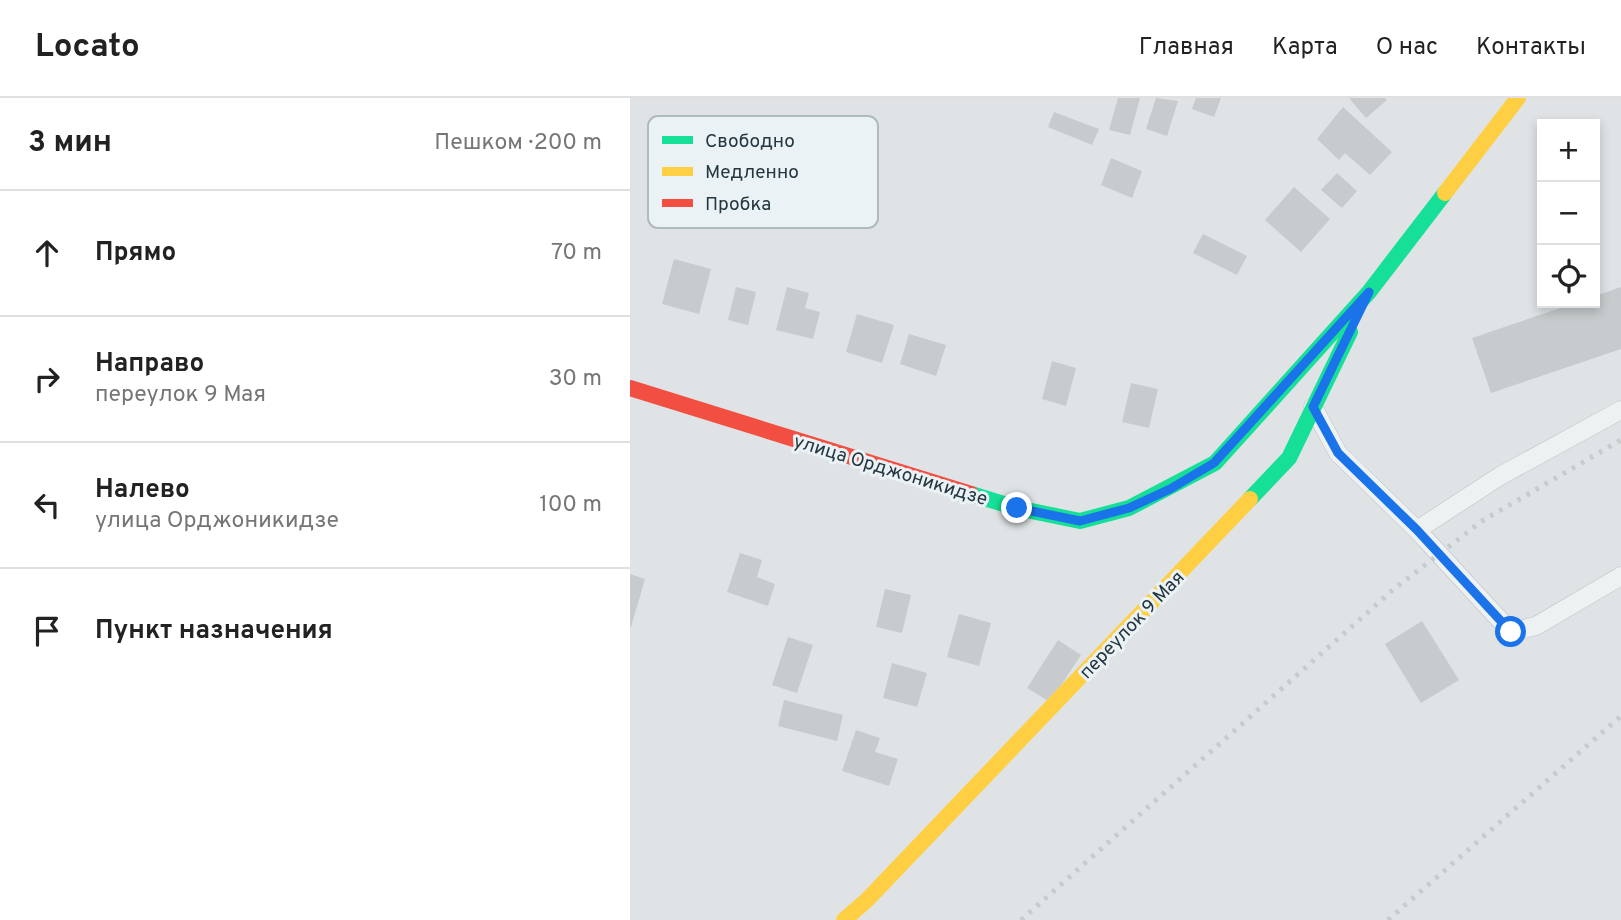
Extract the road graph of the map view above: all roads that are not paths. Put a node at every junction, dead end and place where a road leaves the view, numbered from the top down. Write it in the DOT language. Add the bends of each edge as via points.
graph roads {
  1 [pos="1518,98"];
  2 [pos="1369,292"];
  3 [pos="630,388"];
  4 [pos="1313,407"];
  5 [pos="1621,410"];
  6 [pos="1417,530"];
  7 [pos="1621,576"];
  8 [pos="844,920"];
  1 -- 2 [label="main road, улица Орджоникидзе"];
  2 -- 3 [label="main road, улица Орджоникидзе" via="1214,463 1129,508 1080,521 1017,508"];
  2 -- 4 [label="main road, переулок 9 Мая"];
  4 -- 6 [label="lane" via="1338,453"];
  4 -- 8 [label="main road, переулок 9 Мая" via="1289,458"];
  5 -- 6 [label="lane" via="1500,476"];
  6 -- 7 [label="lane" via="1511,632 1536,626"];
}
